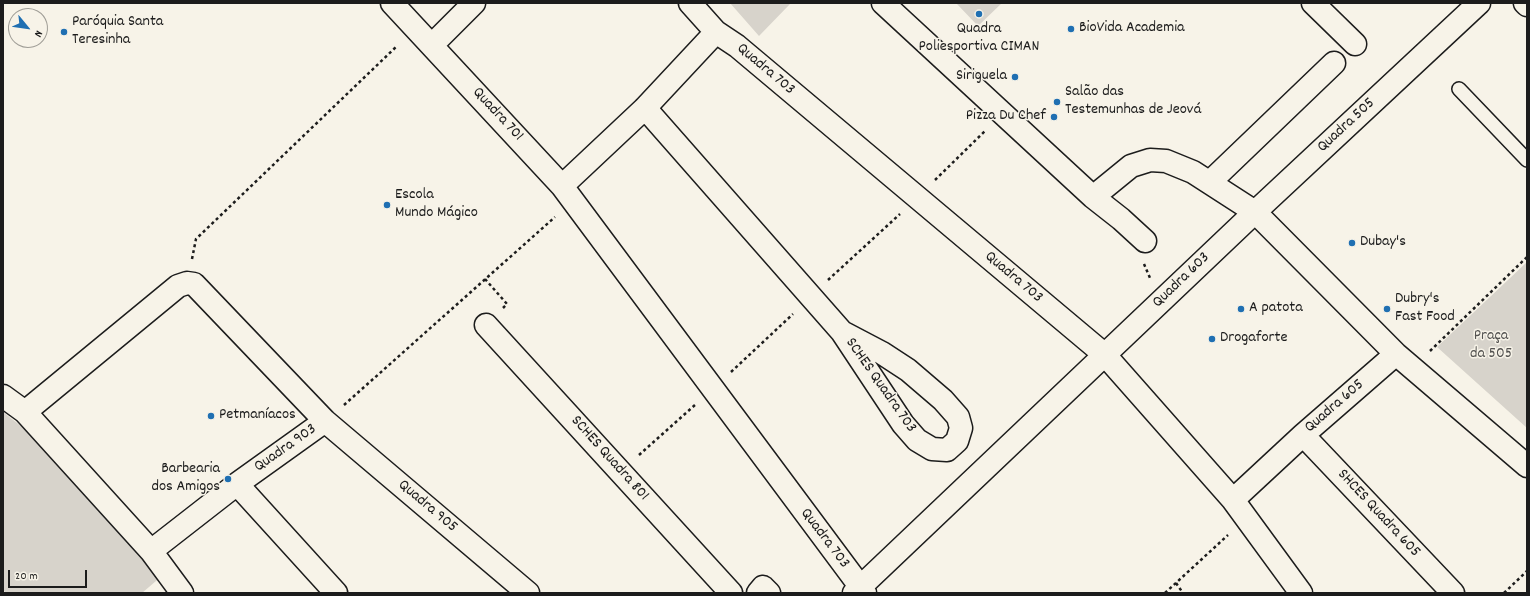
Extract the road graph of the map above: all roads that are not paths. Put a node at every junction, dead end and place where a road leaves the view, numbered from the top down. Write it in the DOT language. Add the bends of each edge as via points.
graph roads {
  1 [pos="392,3"];
  2 [pos="474,3"];
  3 [pos="690,3"];
  4 [pos="884,3"];
  5 [pos="1313,3"];
  6 [pos="1479,3"];
  7 [pos="716,32"];
  8 [pos="1355,44"];
  9 [pos="432,45"];
  10 [pos="1334,64"];
  11 [pos="1459,89"];
  12 [pos="645,108"];
  13 [pos="1527,160"];
  14 [pos="1210,182"];
  15 [pos="568,193"];
  16 [pos="1093,197"];
  17 [pos="1255,212"];
  18 [pos="1146,241"];
  19 [pos="486,325"];
  20 [pos="842,332"];
  21 [pos="1105,355"];
  22 [pos="1404,361"];
  23 [pos="3,396"];
  24 [pos="25,412"];
  25 [pos="325,421"];
  26 [pos="1303,434"];
  27 [pos="1527,466"];
  28 [pos="237,484"];
  29 [pos="1233,500"];
  30 [pos="151,551"];
  31 [pos="860,591"];
  32 [pos="182,593"];
  33 [pos="336,593"];
  34 [pos="528,593"];
  35 [pos="731,593"];
  36 [pos="758,593"];
  37 [pos="769,593"];
  38 [pos="1301,593"];
  39 [pos="1453,593"];
  1 -- 9 [label="street, Quadra 701"];
  2 -- 9 [label="street"];
  3 -- 7 [label="street"];
  4 -- 16 [label="street"];
  5 -- 8 [label="street"];
  6 -- 17 [label="street, Quadra 505"];
  7 -- 12 [label="street"];
  7 -- 21 [label="street, Quadra 703" via="737,46"];
  9 -- 15 [label="street, Quadra 701"];
  10 -- 14 [label="street"];
  11 -- 13 [label="lane"];
  12 -- 15 [label="street"];
  12 -- 20 [label="street, SCHES Quadra 703"];
  14 -- 16 [label="street" via="1166,161 1150,160 1131,166"];
  14 -- 17 [label="street"];
  15 -- 31 [label="street, Quadra 703"];
  16 -- 18 [label="street"];
  17 -- 21 [label="street, Quadra 603"];
  17 -- 22 [label="street"];
  19 -- 35 [label="street, SCHES Quadra 801"];
  20 -- 20 [label="street, SCHES Quadra 703" via="916,440 932,449 947,450 957,441 961,428 958,417 943,400 902,366"];
  21 -- 29 [label="street"];
  21 -- 31 [label="street, Quadra 703"];
  22 -- 26 [label="street, Quadra 605"];
  22 -- 27 [label="street"];
  23 -- 24 [label="street"];
  24 -- 25 [label="street, Quadra 903" via="178,286 187,283 194,284 201,290"];
  24 -- 30 [label="street"];
  25 -- 28 [label="street, Quadra 903"];
  25 -- 34 [label="street, Quadra 905"];
  26 -- 29 [label="street, Quadra 605"];
  26 -- 39 [label="street, SHCES Quadra 605"];
  28 -- 30 [label="street, Quadra 903"];
  28 -- 33 [label="street"];
  29 -- 38 [label="street"];
  30 -- 32 [label="street"];
  36 -- 37 [label="street" via="763,587"];
}
